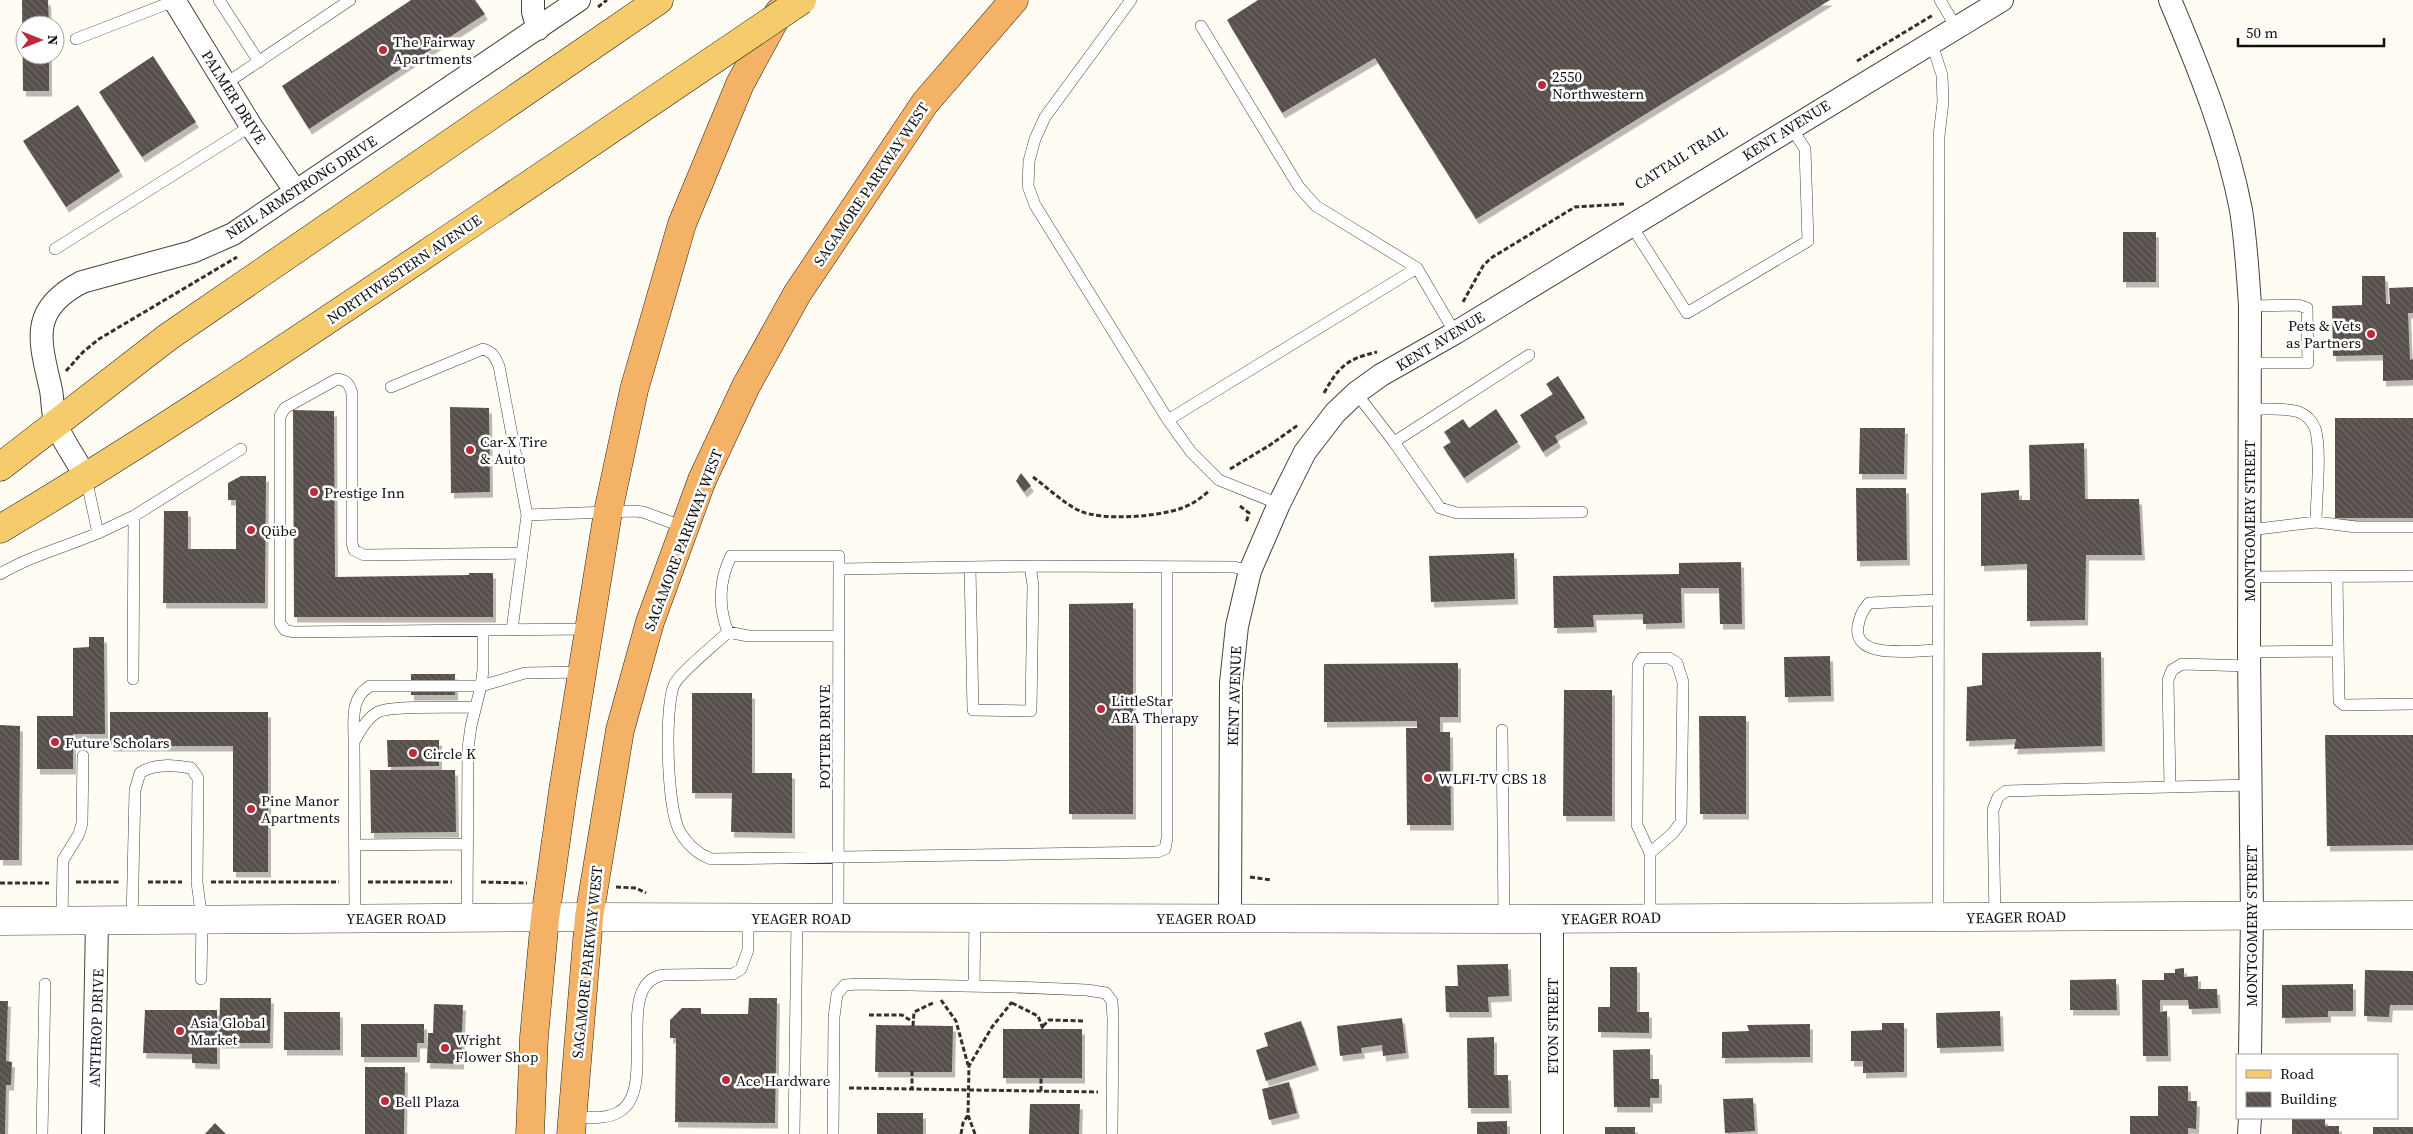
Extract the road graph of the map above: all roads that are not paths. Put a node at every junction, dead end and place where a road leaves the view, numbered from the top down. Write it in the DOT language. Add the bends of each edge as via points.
graph roads {
  1 [pos="174,0"];
  2 [pos="219,0"];
  3 [pos="350,0"];
  4 [pos="533,0"];
  5 [pos="579,0"];
  6 [pos="659,0"];
  7 [pos="786,0"];
  8 [pos="802,0"];
  9 [pos="1014,0"];
  10 [pos="1131,0"];
  11 [pos="1940,0"];
  12 [pos="2002,0"];
  13 [pos="2170,0"];
  14 [pos="1201,26"];
  15 [pos="1956,27"];
  16 [pos="538,29"];
  17 [pos="1927,31"];
  18 [pos="76,39"];
  19 [pos="259,62"];
  20 [pos="225,84"];
  21 [pos="251,126"];
  22 [pos="1791,127"];
  23 [pos="296,192"];
  24 [pos="1628,214"];
  25 [pos="55,249"];
  26 [pos="1417,268"];
  27 [pos="2250,306"];
  28 [pos="1455,333"];
  29 [pos="1529,355"];
  30 [pos="2250,363"];
  31 [pos="391,387"];
  32 [pos="1356,393"];
  33 [pos="2248,409"];
  34 [pos="1168,420"];
  35 [pos="56,424"];
  36 [pos="1394,442"];
  37 [pos="241,449"];
  38 [pos="0,467"];
  39 [pos="86,478"];
  40 [pos="1278,504"];
  41 [pos="608,512"];
  42 [pos="1582,512"];
  43 [pos="527,515"];
  44 [pos="134,516"];
  45 [pos="2316,522"];
  46 [pos="684,527"];
  47 [pos="2413,527"];
  48 [pos="0,529"];
  49 [pos="2249,530"];
  50 [pos="98,533"];
  51 [pos="522,553"];
  52 [pos="1030,566"];
  53 [pos="1167,567"];
  54 [pos="970,568"];
  55 [pos="839,569"];
  56 [pos="1250,571"];
  57 [pos="0,574"];
  58 [pos="2337,576"];
  59 [pos="2413,576"];
  60 [pos="2249,577"];
  61 [pos="1937,600"];
  62 [pos="589,629"];
  63 [pos="512,630"];
  64 [pos="483,631"];
  65 [pos="728,632"];
  66 [pos="839,636"];
  67 [pos="1937,650"];
  68 [pos="2338,651"];
  69 [pos="2249,659"];
  70 [pos="582,672"];
  71 [pos="133,679"];
  72 [pos="481,686"];
  73 [pos="2413,704"];
  74 [pos="475,707"];
  75 [pos="1502,730"];
  76 [pos="354,742"];
  77 [pos="83,756"];
  78 [pos="2250,785"];
  79 [pos="2170,786"];
  80 [pos="355,844"];
  81 [pos="468,844"];
  82 [pos="1650,854"];
  83 [pos="838,856"];
  84 [pos="2252,915"];
  85 [pos="2413,915"];
  86 [pos="589,917"];
  87 [pos="1650,917"];
  88 [pos="1995,917"];
  89 [pos="355,918"];
  90 [pos="467,918"];
  91 [pos="545,918"];
  92 [pos="748,918"];
  93 [pos="796,918"];
  94 [pos="838,918"];
  95 [pos="975,918"];
  96 [pos="1230,918"];
  97 [pos="1552,918"];
  98 [pos="1938,918"];
  99 [pos="1504,919"];
  100 [pos="202,920"];
  101 [pos="0,921"];
  102 [pos="62,921"];
  103 [pos="132,921"];
  104 [pos="97,922"];
  105 [pos="201,979"];
  106 [pos="46,984"];
  107 [pos="974,986"];
  108 [pos="2250,1054"];
  109 [pos="2250,1119"];
  110 [pos="572,1125"];
  111 [pos="42,1134"];
  112 [pos="93,1134"];
  113 [pos="530,1134"];
  114 [pos="794,1134"];
  115 [pos="833,1134"];
  116 [pos="1112,1134"];
  117 [pos="1552,1134"];
  118 [pos="2249,1134"];
  1 -- 18 [label="lane"];
  1 -- 20 [label="street, PALMER DRIVE"];
  2 -- 19 [label="lane"];
  3 -- 19 [label="lane"];
  4 -- 16 [label="street"];
  5 -- 16 [label="street, NEIL ARMSTRONG DRIVE"];
  6 -- 35 [label="main road" via="168,337"];
  7 -- 41 [label="highway" via="740,84 682,224 634,390"];
  8 -- 39 [label="main road, NORTHWESTERN AVENUE, bridge" via="252,371"];
  9 -- 46 [label="highway, SAGAMORE PARKWAY WEST" via="925,103 797,294 746,386"];
  10 -- 34 [label="lane" via="1045,117 1033,146 1028,186 1035,205"];
  11 -- 15 [label="lane"];
  12 -- 15 [label="street, KENT AVENUE"];
  13 -- 27 [label="street, MONTGOMERY STREET" via="2205,81 2230,163 2241,211"];
  14 -- 26 [label="lane" via="1299,187 1316,206"];
  15 -- 17 [label="street, KENT AVENUE"];
  16 -- 23 [label="street, NEIL ARMSTRONG DRIVE"];
  17 -- 22 [label="street, KENT AVENUE"];
  17 -- 61 [label="lane" via="1942,75 1943,102 1939,136"];
  19 -- 20 [label="lane"];
  20 -- 21 [label="street, PALMER DRIVE"];
  21 -- 23 [label="street, PALMER DRIVE"];
  21 -- 25 [label="lane"];
  22 -- 24 [label="street, KENT AVENUE"];
  22 -- 24 [label="lane" via="1805,149 1808,241 1688,314"];
  23 -- 35 [label="street, NEIL ARMSTRONG DRIVE" via="217,242 82,282 54,302 44,318 40,333"];
  24 -- 28 [label="street, KENT AVENUE"];
  26 -- 28 [label="lane"];
  26 -- 34 [label="lane"];
  27 -- 30 [label="street, MONTGOMERY STREET"];
  27 -- 30 [label="lane" via="2298,304 2307,308 2308,363"];
  28 -- 32 [label="street, KENT AVENUE"];
  29 -- 36 [label="lane"];
  30 -- 33 [label="street, MONTGOMERY STREET"];
  31 -- 43 [label="lane" via="483,349 491,351 499,366"];
  32 -- 36 [label="lane"];
  32 -- 40 [label="street, KENT AVENUE" via="1335,413 1305,452"];
  33 -- 45 [label="lane" via="2300,412 2314,426"];
  33 -- 49 [label="street, MONTGOMERY STREET"];
  34 -- 40 [label="lane" via="1190,452 1219,480"];
  35 -- 38 [label="main road"];
  35 -- 39 [label="street, NEIL ARMSTRONG DRIVE"];
  36 -- 42 [label="lane" via="1440,508 1457,513"];
  37 -- 44 [label="lane"];
  39 -- 48 [label="main road, NORTHWESTERN AVENUE"];
  39 -- 50 [label="lane"];
  40 -- 56 [label="street, KENT AVENUE"];
  41 -- 43 [label="lane"];
  41 -- 46 [label="lane" via="643,512"];
  41 -- 62 [label="highway"];
  43 -- 51 [label="lane"];
  44 -- 50 [label="lane"];
  44 -- 71 [label="lane"];
  45 -- 47 [label="lane" via="2356,527"];
  45 -- 49 [label="lane"];
  46 -- 86 [label="highway, SAGAMORE PARKWAY WEST" via="650,622 620,730"];
  49 -- 60 [label="street, MONTGOMERY STREET"];
  50 -- 57 [label="lane" via="30,558"];
  51 -- 63 [label="lane"];
  51 -- 64 [label="lane" via="358,554 352,543 352,393 349,384 337,379 285,408 280,416 280,623 285,630"];
  52 -- 53 [label="lane"];
  52 -- 54 [label="lane"];
  52 -- 54 [label="lane" via="1033,585 1031,711 973,710"];
  53 -- 56 [label="lane" via="1234,567"];
  53 -- 83 [label="lane" via="1165,849 1158,852"];
  54 -- 55 [label="lane"];
  55 -- 65 [label="lane, POTTER DRIVE" via="839,556 731,556 723,572 721,614"];
  55 -- 66 [label="lane, POTTER DRIVE"];
  56 -- 96 [label="street, KENT AVENUE" via="1237,626 1232,683"];
  58 -- 59 [label="lane"];
  58 -- 60 [label="lane"];
  58 -- 68 [label="lane"];
  60 -- 69 [label="street, MONTGOMERY STREET"];
  61 -- 67 [label="lane"];
  61 -- 67 [label="lane" via="1869,602 1860,612 1857,634 1863,646 1874,651"];
  62 -- 63 [label="lane"];
  62 -- 70 [label="highway"];
  63 -- 64 [label="lane"];
  64 -- 72 [label="lane"];
  65 -- 66 [label="lane" via="748,636"];
  65 -- 83 [label="lane" via="674,683 668,702 670,802 680,833 697,852 711,859"];
  66 -- 83 [label="lane, POTTER DRIVE"];
  67 -- 98 [label="lane"];
  68 -- 69 [label="lane"];
  68 -- 73 [label="lane" via="2340,705"];
  69 -- 78 [label="street, MONTGOMERY STREET"];
  69 -- 79 [label="lane" via="2182,664 2172,670 2168,680"];
  70 -- 72 [label="lane" via="525,673"];
  70 -- 91 [label="highway"];
  72 -- 74 [label="lane"];
  72 -- 76 [label="lane" via="370,686 357,698"];
  74 -- 76 [label="lane" via="389,708 373,715"];
  74 -- 81 [label="lane" via="468,748"];
  75 -- 99 [label="lane"];
  76 -- 80 [label="lane"];
  77 -- 102 [label="lane" via="82,824 63,860"];
  78 -- 79 [label="lane"];
  78 -- 84 [label="street, MONTGOMERY STREET"];
  79 -- 88 [label="lane" via="2006,791 1998,797 1993,810"];
  80 -- 81 [label="lane"];
  80 -- 89 [label="lane"];
  81 -- 90 [label="lane"];
  82 -- 82 [label="lane" via="1637,825 1638,665 1642,658 1669,658 1677,663 1683,682 1681,822"];
  82 -- 87 [label="lane"];
  83 -- 94 [label="lane, POTTER DRIVE"];
  84 -- 85 [label="street, YEAGER ROAD"];
  84 -- 88 [label="street, YEAGER ROAD"];
  84 -- 108 [label="street, MONTGOMERY STREET"];
  86 -- 91 [label="street, YEAGER ROAD"];
  86 -- 92 [label="street, YEAGER ROAD"];
  86 -- 110 [label="highway, SAGAMORE PARKWAY WEST"];
  87 -- 97 [label="street, YEAGER ROAD"];
  87 -- 98 [label="street, YEAGER ROAD"];
  88 -- 98 [label="street, YEAGER ROAD"];
  89 -- 90 [label="street, YEAGER ROAD"];
  89 -- 100 [label="street, YEAGER ROAD"];
  90 -- 91 [label="street, YEAGER ROAD"];
  91 -- 113 [label="highway" via="534,1037"];
  92 -- 93 [label="street, YEAGER ROAD"];
  92 -- 110 [label="lane" via="748,950 741,969 733,974 663,975 647,983 639,1003 635,1090 619,1113"];
  93 -- 94 [label="street, YEAGER ROAD"];
  93 -- 114 [label="lane"];
  94 -- 95 [label="street, YEAGER ROAD"];
  95 -- 96 [label="street, YEAGER ROAD"];
  95 -- 107 [label="lane"];
  96 -- 99 [label="street, YEAGER ROAD"];
  97 -- 99 [label="street, YEAGER ROAD"];
  97 -- 117 [label="street, ETON STREET"];
  100 -- 103 [label="street, YEAGER ROAD"];
  100 -- 103 [label="lane" via="197,882 198,778 191,768 177,766 148,767 140,773 135,790"];
  100 -- 105 [label="lane"];
  101 -- 102 [label="street, YEAGER ROAD"];
  102 -- 104 [label="street, YEAGER ROAD"];
  103 -- 104 [label="street, YEAGER ROAD"];
  104 -- 112 [label="street, ANTHROP DRIVE"];
  106 -- 111 [label="lane"];
  107 -- 115 [label="lane" via="845,985 837,994 834,1017"];
  107 -- 116 [label="lane" via="1106,993 1112,1001 1113,1019"];
  109 -- 118 [label="street"];
}
